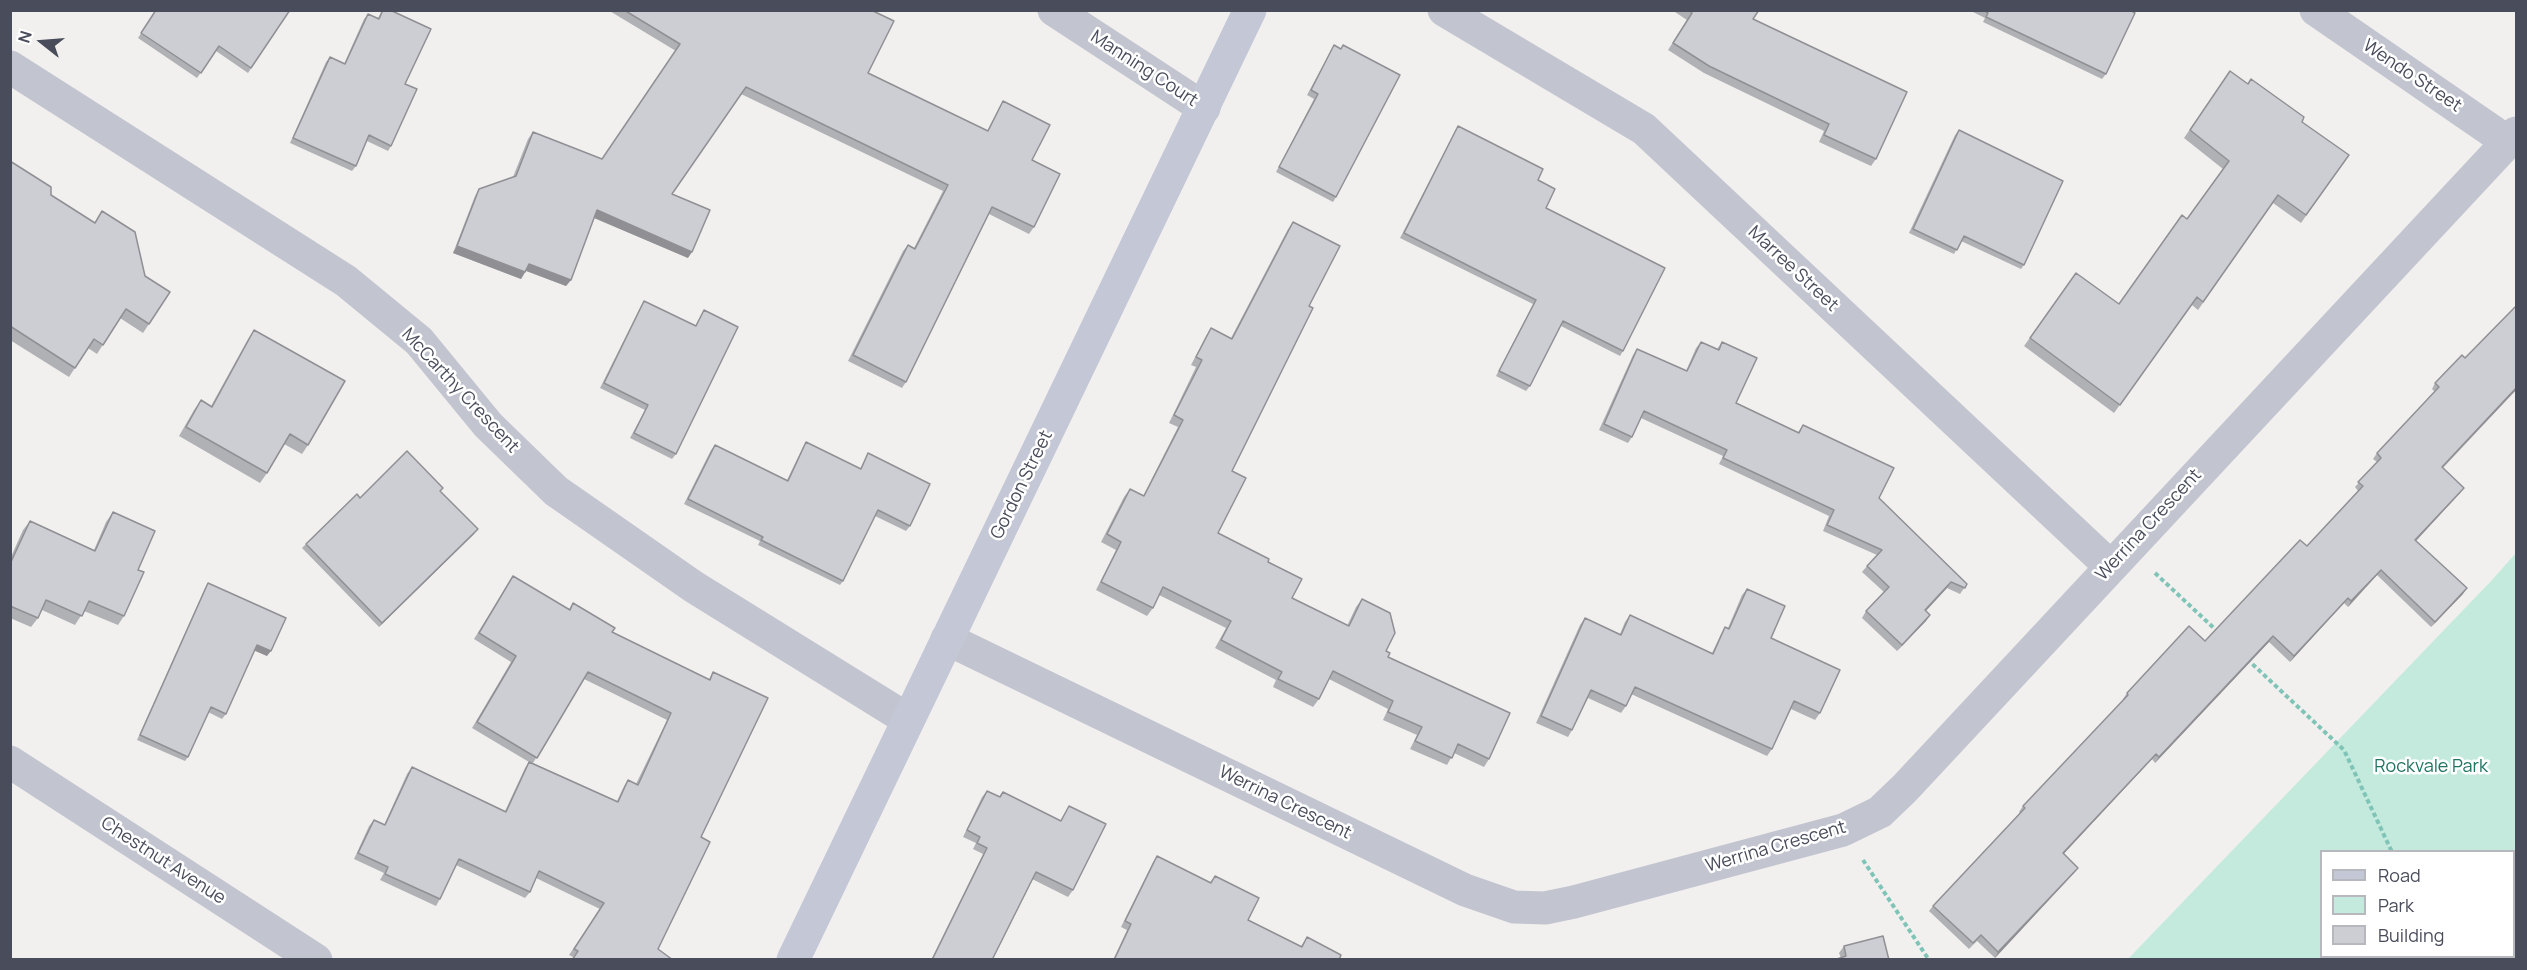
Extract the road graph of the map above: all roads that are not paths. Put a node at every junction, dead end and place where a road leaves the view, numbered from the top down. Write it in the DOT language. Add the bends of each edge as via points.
graph roads {
  1 [pos="1054,10"];
  2 [pos="1250,10"];
  3 [pos="1444,10"];
  4 [pos="2316,10"];
  5 [pos="10,67"];
  6 [pos="1204,108"];
  7 [pos="2512,137"];
  8 [pos="2111,567"];
  9 [pos="947,639"];
  10 [pos="907,719"];
  11 [pos="10,762"];
  12 [pos="315,960"];
  13 [pos="793,960"];
  1 -- 6 [label="street, Manning Court"];
  2 -- 6 [label="street, Gordon Street"];
  3 -- 8 [label="street, Marree Street" via="1644,129"];
  4 -- 7 [label="street, Wendo Street"];
  5 -- 10 [label="street, McCarthy Crescent" via="346,281 419,341 488,425 556,491 694,587"];
  6 -- 9 [label="street, Gordon Street"];
  7 -- 8 [label="street, Werrina Crescent"];
  8 -- 9 [label="street, Werrina Crescent" via="1880,812 1843,830 1545,908 1514,908 1465,890"];
  9 -- 10 [label="street, Gordon Street"];
  10 -- 13 [label="street, Gordon Street"];
  11 -- 12 [label="street, Chestnut Avenue"];
}
